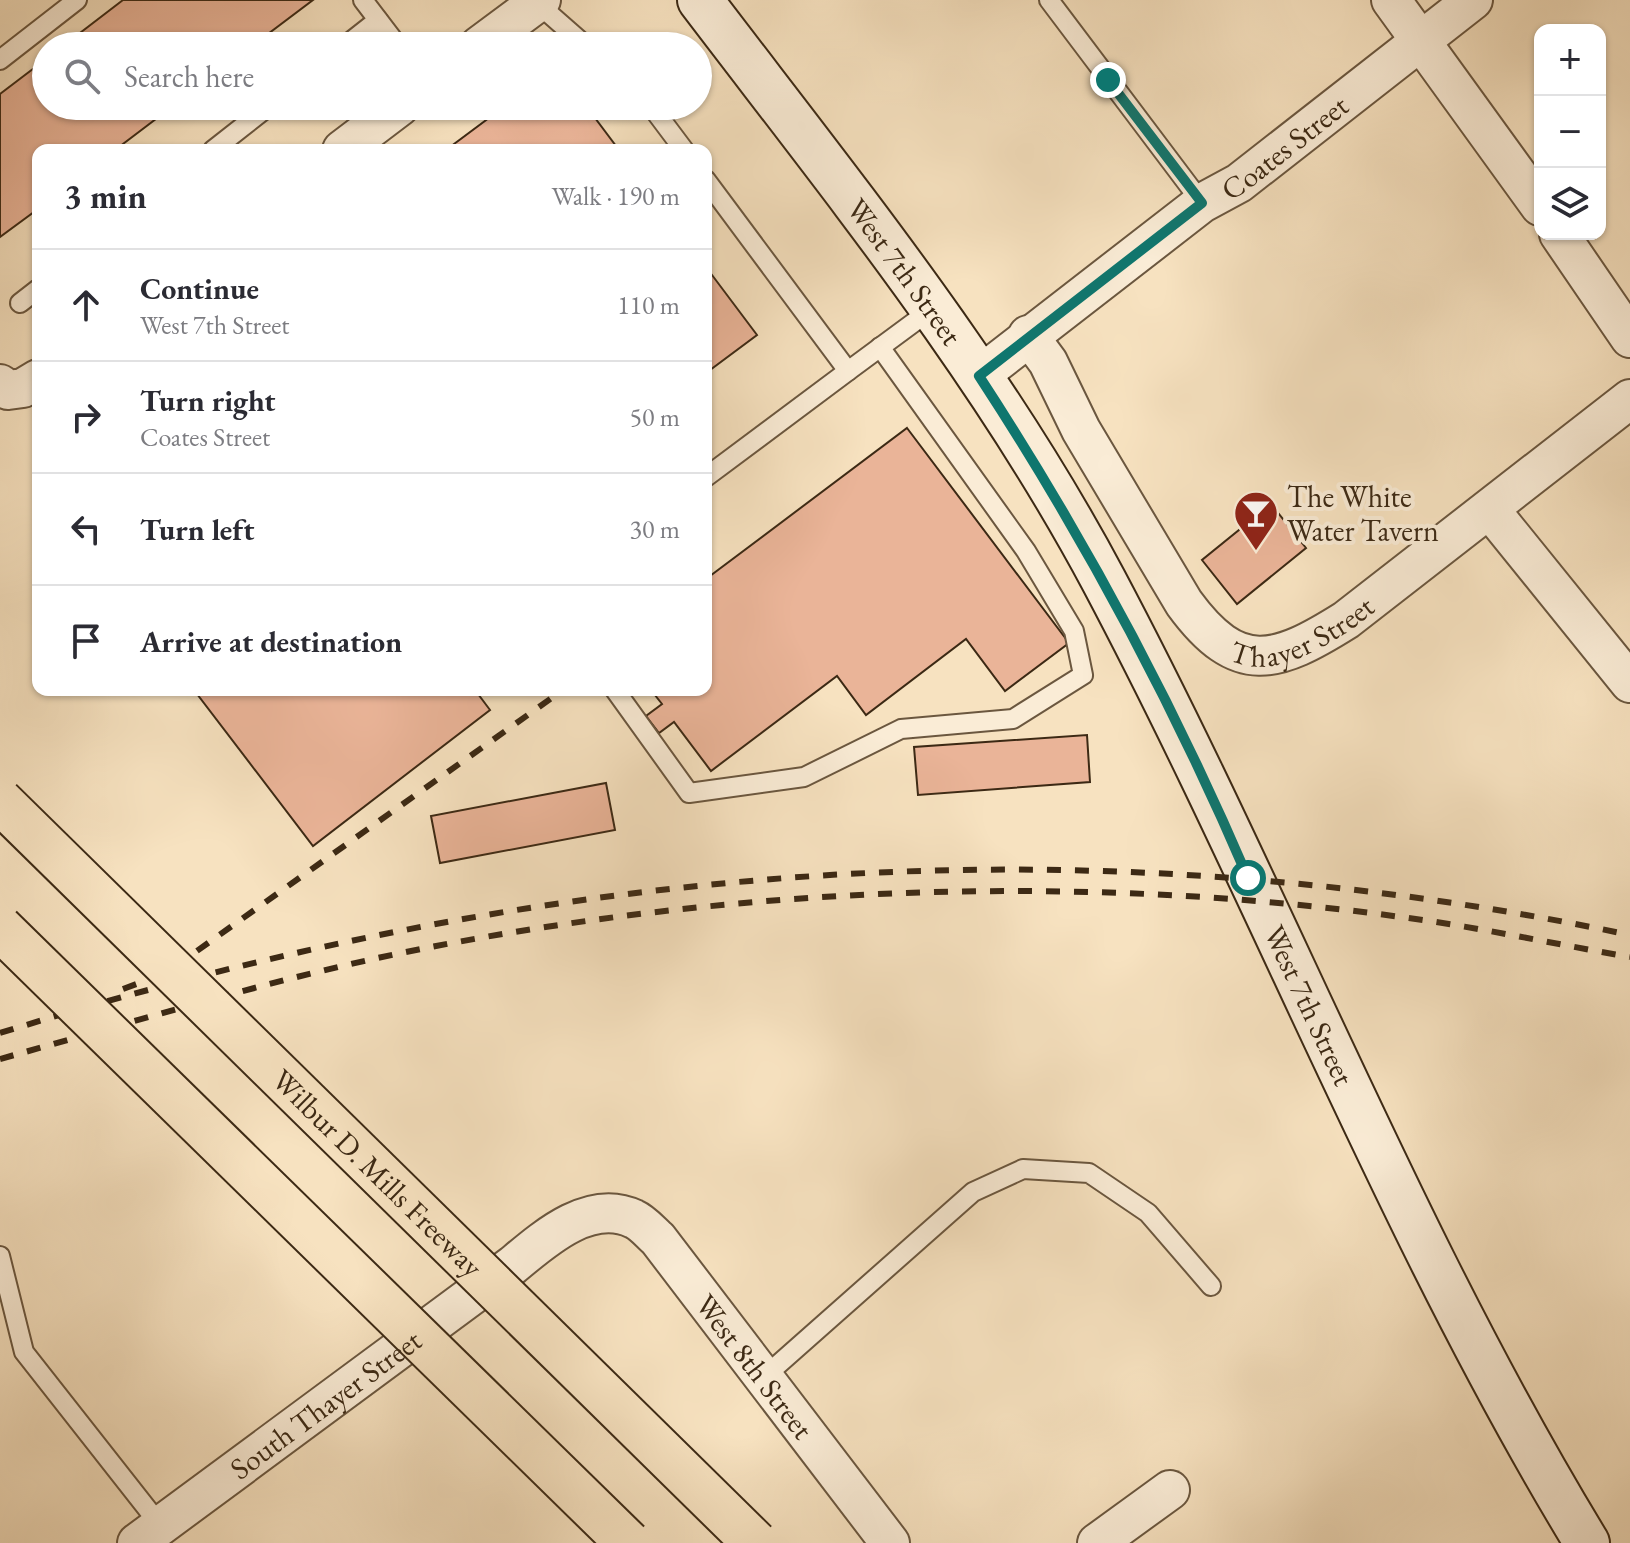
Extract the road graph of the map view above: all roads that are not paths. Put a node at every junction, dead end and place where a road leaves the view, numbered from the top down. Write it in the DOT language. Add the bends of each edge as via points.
graph roads {
  1 [pos="77,0"];
  2 [pos="363,0"];
  3 [pos="700,0"];
  4 [pos="1049,0"];
  5 [pos="1391,0"];
  6 [pos="1473,0"];
  7 [pos="539,2"];
  8 [pos="378,20"];
  9 [pos="36,32"];
  10 [pos="363,32"];
  11 [pos="387,32"];
  12 [pos="498,32"];
  13 [pos="571,32"];
  14 [pos="32,35"];
  15 [pos="1418,40"];
  16 [pos="0,60"];
  17 [pos="251,120"];
  18 [pos="382,120"];
  19 [pos="662,120"];
  20 [pos="221,144"];
  21 [pos="350,144"];
  22 [pos="680,144"];
  23 [pos="712,188"];
  24 [pos="1534,197"];
  25 [pos="1202,203"];
  26 [pos="1563,240"];
  27 [pos="32,294"];
  28 [pos="20,303"];
  29 [pos="932,309"];
  30 [pos="1028,335"];
  31 [pos="1630,338"];
  32 [pos="880,347"];
  33 [pos="848,371"];
  34 [pos="979,376"];
  35 [pos="1630,399"];
  36 [pos="712,473"];
  37 [pos="1491,511"];
  38 [pos="1630,683"];
  39 [pos="619,696"];
  40 [pos="0,801"];
  41 [pos="0,928"];
  42 [pos="0,946"];
  43 [pos="95,1021"];
  44 [pos="0,1256"];
  45 [pos="513,1265"];
  46 [pos="1211,1286"];
  47 [pos="764,1377"];
  48 [pos="1170,1490"];
  49 [pos="157,1537"];
  50 [pos="628,1543"];
  51 [pos="755,1543"];
  52 [pos="890,1543"];
  53 [pos="1097,1543"];
  54 [pos="1587,1543"];
  1 -- 9 [label="lane"];
  2 -- 8 [label="lane"];
  3 -- 29 [label="street, West 7th Street"];
  4 -- 25 [label="lane"];
  5 -- 15 [label="street"];
  6 -- 15 [label="street, Coates Street"];
  7 -- 12 [label="street"];
  7 -- 13 [label="lane"];
  8 -- 10 [label="lane"];
  8 -- 11 [label="lane"];
  14 -- 16 [label="lane"];
  15 -- 24 [label="street"];
  15 -- 25 [label="street, Coates Street" via="1239,183"];
  17 -- 20 [label="lane"];
  18 -- 21 [label="street"];
  19 -- 22 [label="lane"];
  23 -- 33 [label="lane"];
  25 -- 30 [label="street, Coates Street"];
  26 -- 31 [label="street"];
  27 -- 28 [label="lane"];
  29 -- 32 [label="lane"];
  29 -- 34 [label="street, West 7th Street"];
  30 -- 34 [label="street, Coates Street"];
  30 -- 37 [label="street, Thayer Street" via="1184,603 1198,623 1241,655 1261,657 1303,647"];
  32 -- 33 [label="lane"];
  32 -- 39 [label="lane" via="1026,551 1074,631 1083,675 1013,719 901,729 804,777 689,793"];
  33 -- 36 [label="lane"];
  34 -- 54 [label="street, West 7th Street" via="1102,578 1213,795 1254,891 1455,1306"];
  35 -- 37 [label="street, Thayer Street"];
  37 -- 38 [label="street"];
  40 -- 51 [label="highway, Wilbur D. Mills Freeway, bridge"];
  41 -- 43 [label="highway, bridge"];
  42 -- 43 [label="highway, bridge"];
  43 -- 50 [label="highway, bridge"];
  44 -- 49 [label="lane" via="24,1352"];
  45 -- 47 [label="street, West 8th Street" via="572,1222 604,1214 636,1219 658,1239"];
  45 -- 49 [label="street, South Thayer Street"];
  46 -- 47 [label="lane" via="1148,1213 1089,1173 1023,1169 973,1192"];
  47 -- 52 [label="street, West 8th Street"];
  48 -- 53 [label="street"];
}
